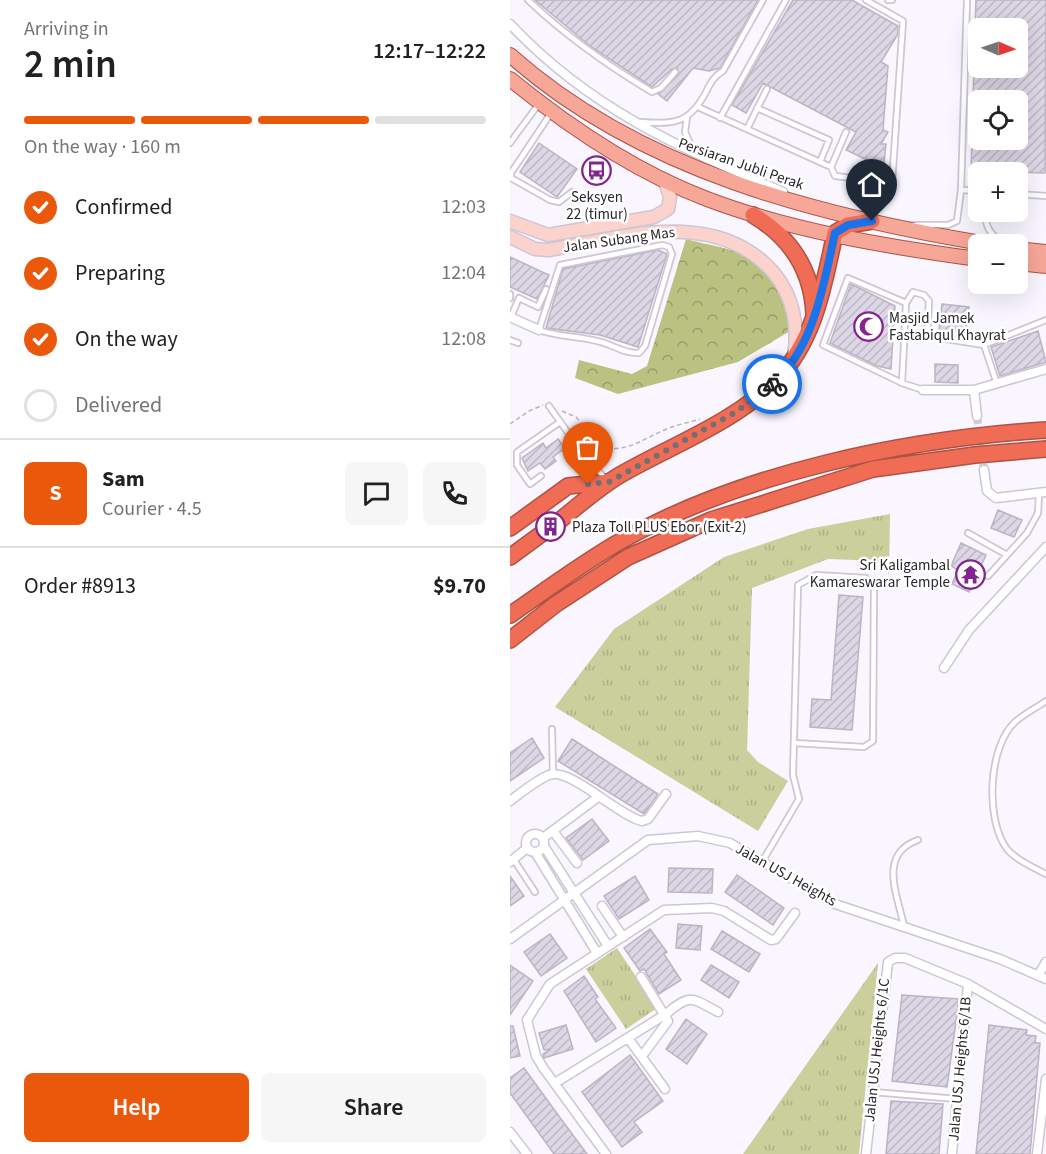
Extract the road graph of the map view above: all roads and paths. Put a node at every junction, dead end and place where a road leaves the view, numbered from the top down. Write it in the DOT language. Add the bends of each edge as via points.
graph roads {
  1 [pos="528,0"];
  2 [pos="763,0"];
  3 [pos="786,0"];
  4 [pos="866,0"];
  5 [pos="888,0"];
  6 [pos="892,0"];
  7 [pos="967,0"];
  8 [pos="510,24"];
  9 [pos="510,55"];
  10 [pos="675,72"];
  11 [pos="510,79"];
  12 [pos="767,89"];
  13 [pos="539,103"];
  14 [pos="698,107"];
  15 [pos="757,108"];
  16 [pos="552,113"];
  17 [pos="687,117"];
  18 [pos="720,118"];
  19 [pos="632,122"];
  20 [pos="747,129"];
  21 [pos="846,132"];
  22 [pos="510,143"];
  23 [pos="699,156"];
  24 [pos="820,162"];
  25 [pos="831,167"];
  26 [pos="664,179"];
  27 [pos="961,190"];
  28 [pos="968,190"];
  29 [pos="572,192"];
  30 [pos="1028,195"];
  31 [pos="1046,196"];
  32 [pos="818,207"];
  33 [pos="753,215"];
  34 [pos="510,220"];
  35 [pos="872,221"];
  36 [pos="899,228"];
  37 [pos="835,233"];
  38 [pos="510,237"];
  39 [pos="968,241"];
  40 [pos="1028,250"];
  41 [pos="1046,252"];
  42 [pos="968,258"];
  43 [pos="1028,265"];
  44 [pos="1046,266"];
  45 [pos="546,289"];
  46 [pos="510,294"];
  47 [pos="510,298"];
  48 [pos="906,303"];
  49 [pos="814,317"];
  50 [pos="510,318"];
  51 [pos="1046,320"];
  52 [pos="539,330"];
  53 [pos="904,333"];
  54 [pos="927,336"];
  55 [pos="510,340"];
  56 [pos="518,343"];
  57 [pos="984,345"];
  58 [pos="794,356"];
  59 [pos="1046,369"];
  60 [pos="902,383"];
  61 [pos="997,385"];
  62 [pos="923,390"];
  63 [pos="974,390"];
  64 [pos="549,406"];
  65 [pos="977,416"];
  66 [pos="702,419"];
  67 [pos="560,422"];
  68 [pos="510,424"];
  69 [pos="1046,430"];
  70 [pos="1046,449"];
  71 [pos="984,470"];
  72 [pos="541,476"];
  73 [pos="609,482"];
  74 [pos="1042,492"];
  75 [pos="558,522"];
  76 [pos="510,528"];
  77 [pos="544,532"];
  78 [pos="968,533"];
  79 [pos="1046,547"];
  80 [pos="1007,555"];
  81 [pos="510,557"];
  82 [pos="988,576"];
  83 [pos="510,615"];
  84 [pos="510,640"];
  85 [pos="944,668"];
  86 [pos="1046,701"];
  87 [pos="552,729"];
  88 [pos="794,743"];
  89 [pos="553,774"];
  90 [pos="666,794"];
  91 [pos="598,797"];
  92 [pos="510,801"];
  93 [pos="554,831"];
  94 [pos="918,840"];
  95 [pos="544,842"];
  96 [pos="531,850"];
  97 [pos="512,861"];
  98 [pos="762,862"];
  99 [pos="577,863"];
  100 [pos="1046,874"];
  101 [pos="573,891"];
  102 [pos="535,892"];
  103 [pos="564,899"];
  104 [pos="602,906"];
  105 [pos="795,913"];
  106 [pos="904,926"];
  107 [pos="623,936"];
  108 [pos="510,939"];
  109 [pos="608,946"];
  110 [pos="597,953"];
  111 [pos="1046,962"];
  112 [pos="641,976"];
  113 [pos="1042,976"];
  114 [pos="968,984"];
  115 [pos="718,1012"];
  116 [pos="666,1014"];
  117 [pos="1046,1029"];
  118 [pos="628,1038"];
  119 [pos="642,1056"];
  120 [pos="1046,1079"];
  121 [pos="555,1083"];
  122 [pos="666,1089"];
  123 [pos="873,1092"];
  124 [pos="957,1100"];
  125 [pos="510,1132"];
  126 [pos="526,1154"];
  127 [pos="606,1154"];
  128 [pos="866,1154"];
  129 [pos="952,1154"];
  130 [pos="1037,1154"];
  1 -- 10 [label="lane" via="563,33 652,92"];
  2 -- 14 [label="lane"];
  3 -- 18 [label="lane"];
  4 -- 25 [label="lane" via="903,21 892,183 835,176"];
  5 -- 6 [label="lane"];
  7 -- 27 [label="lane"];
  8 -- 19 [label="street" via="544,58"];
  9 -- 32 [label="main road, Persiaran Jubli Perak" via="612,127 674,160 774,196"];
  11 -- 13 [label="main road"];
  12 -- 15 [label="lane"];
  13 -- 16 [label="main road"];
  13 -- 22 [label="lane"];
  14 -- 17 [label="lane"];
  14 -- 18 [label="lane"];
  15 -- 20 [label="lane"];
  15 -- 24 [label="lane" via="829,140"];
  16 -- 26 [label="main road"];
  16 -- 29 [label="lane" via="511,172 511,178 550,200 559,202"];
  17 -- 19 [label="lane" via="675,123"];
  17 -- 23 [label="lane" via="688,144"];
  18 -- 20 [label="lane"];
  19 -- 23 [label="street"];
  20 -- 24 [label="lane"];
  21 -- 25 [label="lane"];
  23 -- 32 [label="street"];
  24 -- 25 [label="lane"];
  26 -- 33 [label="main road"];
  26 -- 34 [label="street, Jalan Subang Mas" via="670,202 668,209 654,216 548,235"];
  27 -- 28 [label="lane"];
  27 -- 36 [label="lane" via="957,221"];
  30 -- 31 [label="lane"];
  32 -- 35 [label="main road, Persiaran Jubli Perak"];
  33 -- 37 [label="main road"];
  33 -- 49 [label="highway" via="777,231 798,255 810,289"];
  35 -- 36 [label="main road, Persiaran Jubli Perak"];
  35 -- 37 [label="highway" via="848,225"];
  36 -- 39 [label="main road, Persiaran Jubli Perak"];
  37 -- 42 [label="main road" via="910,250"];
  37 -- 49 [label="highway"];
  38 -- 58 [label="street, Jalan Subang Mas" via="535,249 663,231 723,238 754,253 784,286 795,320"];
  40 -- 41 [label="main road"];
  43 -- 44 [label="main road"];
  45 -- 50 [label="lane" via="538,307 519,298"];
  46 -- 47 [label="lane"];
  48 -- 53 [label="lane"];
  48 -- 54 [label="lane" via="913,292 929,301"];
  48 -- 60 [label="lane" via="848,278 823,345"];
  49 -- 58 [label="highway"];
  50 -- 52 [label="street"];
  51 -- 57 [label="lane"];
  52 -- 52 [label="lane" via="639,353 645,346 672,254 669,247 662,245 560,265"];
  53 -- 54 [label="lane"];
  53 -- 60 [label="lane"];
  54 -- 57 [label="lane"];
  55 -- 56 [label="lane"];
  57 -- 61 [label="lane"];
  58 -- 73 [label="highway" via="777,380 736,412"];
  59 -- 61 [label="street"];
  60 -- 62 [label="lane"];
  61 -- 63 [label="street"];
  62 -- 63 [label="street"];
  63 -- 65 [label="street"];
  64 -- 66 [label="path" via="576,417 603,448 617,450"];
  64 -- 67 [label="lane"];
  64 -- 68 [label="path" via="529,411"];
  67 -- 72 [label="lane" via="517,452 517,465 530,484"];
  67 -- 73 [label="lane"];
  69 -- 83 [label="highway" via="974,435 866,452 763,482 702,504 621,542"];
  70 -- 84 [label="highway" via="873,469 711,520 628,557"];
  71 -- 74 [label="street" via="987,491 996,498"];
  73 -- 75 [label="highway"];
  73 -- 76 [label="highway" via="568,486"];
  74 -- 80 [label="lane" via="1038,513"];
  77 -- 81 [label="highway"];
  78 -- 80 [label="lane"];
  79 -- 85 [label="street" via="969,630"];
  80 -- 82 [label="lane"];
  86 -- 100 [label="lane" via="1014,723 997,752 993,781 993,813 998,834 1008,851"];
  87 -- 89 [label="lane"];
  88 -- 88 [label="lane" via="798,585 816,575 866,578 874,586 873,741 864,747"];
  88 -- 98 [label="lane" via="793,775 799,799"];
  89 -- 91 [label="street" via="566,775"];
  89 -- 92 [label="street"];
  90 -- 91 [label="street" via="648,819 642,821"];
  91 -- 93 [label="street"];
  93 -- 95 [label="street"];
  93 -- 99 [label="street"];
  94 -- 106 [label="lane" via="907,843 896,853 892,871"];
  95 -- 96 [label="street"];
  95 -- 96 [label="street" via="539,834 530,835 526,840"];
  95 -- 101 [label="street"];
  96 -- 97 [label="street"];
  96 -- 103 [label="street"];
  97 -- 102 [label="lane"];
  98 -- 101 [label="street, Jalan USJ Heights" via="730,843 698,836 648,840"];
  98 -- 106 [label="street, Jalan USJ Heights" via="835,904"];
  101 -- 103 [label="street, Jalan USJ Heights"];
  101 -- 109 [label="street"];
  103 -- 108 [label="street, Jalan USJ Heights"];
  103 -- 110 [label="street"];
  104 -- 107 [label="street"];
  105 -- 107 [label="street" via="776,939 771,940 724,911 712,908 664,910"];
  106 -- 113 [label="street, Jalan USJ Heights"];
  107 -- 109 [label="street"];
  109 -- 110 [label="street"];
  110 -- 121 [label="street" via="550,984 529,1014 528,1030 536,1056"];
  111 -- 113 [label="street"];
  112 -- 116 [label="street"];
  114 -- 117 [label="street"];
  114 -- 123 [label="street, Jalan USJ Heights 6/1C" via="905,958 888,962"];
  114 -- 124 [label="street, Jalan USJ Heights 6/1B"];
  115 -- 116 [label="street" via="687,998"];
  116 -- 118 [label="street"];
  116 -- 119 [label="street" via="666,1023"];
  118 -- 119 [label="street"];
  118 -- 121 [label="street"];
  119 -- 122 [label="street"];
  120 -- 130 [label="street"];
  121 -- 127 [label="street"];
  123 -- 124 [label="lane"];
  123 -- 128 [label="street, Jalan USJ Heights 6/1C"];
  124 -- 129 [label="street, Jalan USJ Heights 6/1B"];
  125 -- 126 [label="street"];
}
